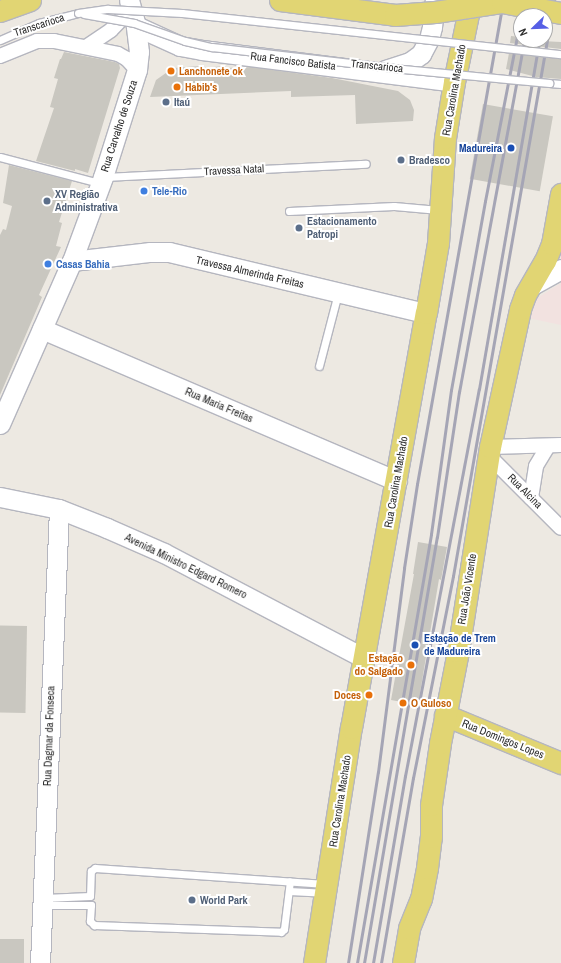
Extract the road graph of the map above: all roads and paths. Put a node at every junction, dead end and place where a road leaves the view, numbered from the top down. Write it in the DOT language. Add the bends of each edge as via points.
graph roads {
  1 [pos="30,0"];
  2 [pos="280,0"];
  3 [pos="435,0"];
  4 [pos="471,0"];
  5 [pos="498,0"];
  6 [pos="0,11"];
  7 [pos="132,12"];
  8 [pos="78,13"];
  9 [pos="561,13"];
  10 [pos="0,40"];
  11 [pos="86,47"];
  12 [pos="561,54"];
  13 [pos="2,56"];
  14 [pos="137,70"];
  15 [pos="380,72"];
  16 [pos="454,82"];
  17 [pos="561,84"];
  18 [pos="0,157"];
  19 [pos="366,164"];
  20 [pos="101,180"];
  21 [pos="561,194"];
  22 [pos="441,210"];
  23 [pos="289,211"];
  24 [pos="72,261"];
  25 [pos="561,269"];
  26 [pos="529,287"];
  27 [pos="338,293"];
  28 [pos="426,313"];
  29 [pos="42,329"];
  30 [pos="319,366"];
  31 [pos="0,424"];
  32 [pos="555,445"];
  33 [pos="489,451"];
  34 [pos="396,481"];
  35 [pos="0,497"];
  36 [pos="531,498"];
  37 [pos="59,509"];
  38 [pos="561,528"];
  39 [pos="364,658"];
  40 [pos="445,715"];
  41 [pos="561,762"];
  42 [pos="290,881"];
  43 [pos="326,889"];
  44 [pos="289,891"];
  45 [pos="90,896"];
  46 [pos="42,902"];
  47 [pos="90,905"];
  48 [pos="40,963"];
  49 [pos="314,963"];
  50 [pos="403,963"];
  1 -- 6 [label="main road"];
  2 -- 5 [label="main road, bridge" via="395,15 435,12"];
  3 -- 15 [label="street" via="429,39 421,54 410,62"];
  4 -- 16 [label="main road, Rua Carolina Machado"];
  5 -- 9 [label="main road, bridge"];
  7 -- 11 [label="street"];
  7 -- 14 [label="street, Rua Carvalho de Souza" via="138,52"];
  7 -- 15 [label="street, Rua Fancisco Batista" via="180,46"];
  8 -- 10 [label="lane, Transcarioca" via="39,23"];
  8 -- 12 [label="lane, Transcarioca, bridge" via="108,9 182,13"];
  8 -- 17 [label="lane, Transcarioca, bridge" via="134,24 212,47"];
  11 -- 13 [label="street" via="54,41 37,41"];
  11 -- 14 [label="street" via="118,54"];
  14 -- 20 [label="street, Rua Carvalho de Souza"];
  15 -- 16 [label="street, Rua Fancisco Batista"];
  16 -- 22 [label="main road, Rua Carolina Machado" via="443,152"];
  18 -- 20 [label="lane, Travessa Natal"];
  19 -- 20 [label="lane, Travessa Natal"];
  20 -- 24 [label="street, Rua Carvalho de Souza"];
  21 -- 26 [label="main road, Rua João Vicente" via="552,244"];
  22 -- 23 [label="lane" via="394,206"];
  22 -- 28 [label="main road, Rua Carolina Machado"];
  24 -- 27 [label="street, Travessa Almerinda Freitas" via="169,252"];
  24 -- 29 [label="street, Rua Carvalho de Souza"];
  25 -- 26 [label="street"];
  26 -- 33 [label="main road, Rua João Vicente" via="520,309"];
  27 -- 28 [label="street, Travessa Almerinda Freitas"];
  27 -- 30 [label="lane"];
  28 -- 34 [label="main road, Rua Carolina Machado"];
  29 -- 31 [label="street, Rua Carvalho de Souza"];
  29 -- 34 [label="street, Rua Maria Freitas"];
  32 -- 33 [label="street"];
  32 -- 36 [label="street" via="536,466"];
  33 -- 36 [label="street, Rua Alcina"];
  33 -- 40 [label="main road, Rua João Vicente" via="458,651"];
  34 -- 39 [label="main road, Rua Carolina Machado"];
  35 -- 37 [label="street, Avenida Ministro Edgard Romero"];
  36 -- 38 [label="street, Rua Alcina"];
  37 -- 39 [label="street, Avenida Ministro Edgard Romero" via="164,553"];
  37 -- 46 [label="street, Rua Dagmar da Fonseca"];
  39 -- 43 [label="main road, Rua Carolina Machado"];
  40 -- 41 [label="main road, Rua Domingos Lopes"];
  40 -- 50 [label="main road, Rua João Vicente" via="431,805 431,837 427,868 421,900 409,928"];
  42 -- 43 [label="lane"];
  42 -- 44 [label="lane"];
  42 -- 45 [label="lane" via="95,868 91,871"];
  43 -- 44 [label="lane"];
  43 -- 49 [label="main road, Rua Carolina Machado"];
  44 -- 47 [label="lane" via="284,929 281,932 94,925 90,921"];
  45 -- 46 [label="lane"];
  45 -- 47 [label="lane"];
  46 -- 47 [label="lane"];
  46 -- 48 [label="street, Rua Dagmar da Fonseca"];
}
